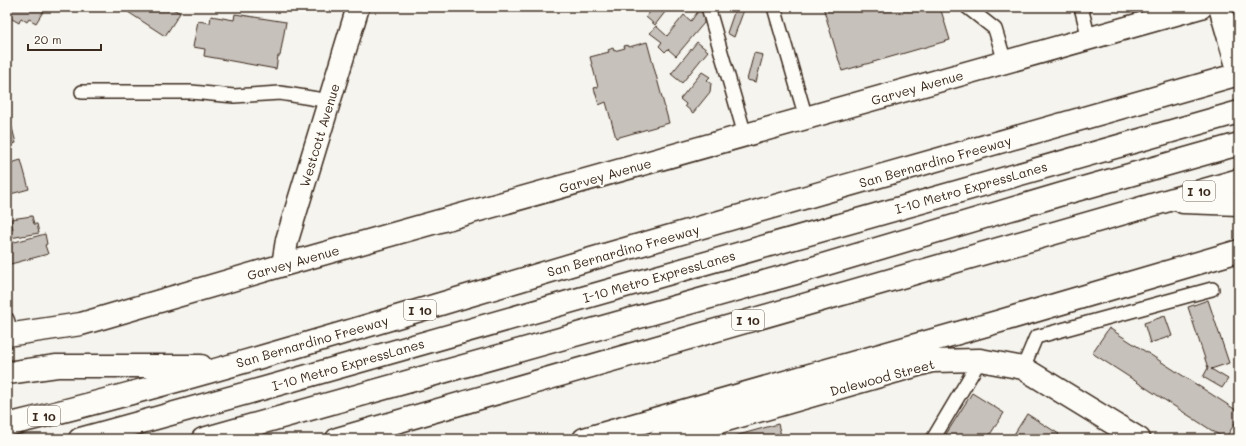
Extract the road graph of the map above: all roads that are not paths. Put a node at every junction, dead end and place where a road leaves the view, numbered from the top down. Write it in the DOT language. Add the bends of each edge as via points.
graph roads {
  1 [pos="358,7"];
  2 [pos="708,7"];
  3 [pos="774,7"];
  4 [pos="967,7"];
  5 [pos="1081,7"];
  6 [pos="1201,7"];
  7 [pos="1220,7"];
  8 [pos="1089,39"];
  9 [pos="1005,62"];
  10 [pos="1239,74"];
  11 [pos="82,92"];
  12 [pos="330,101"];
  13 [pos="1239,112"];
  14 [pos="806,118"];
  15 [pos="745,135"];
  16 [pos="1239,144"];
  17 [pos="1239,180"];
  18 [pos="1160,202"];
  19 [pos="1239,204"];
  20 [pos="1239,251"];
  21 [pos="283,265"];
  22 [pos="1212,289"];
  23 [pos="9,329"];
  24 [pos="980,360"];
  25 [pos="229,366"];
  26 [pos="1023,368"];
  27 [pos="7,374"];
  28 [pos="7,425"];
  29 [pos="703,433"];
  30 [pos="80,439"];
  31 [pos="203,439"];
  32 [pos="337,439"];
  33 [pos="584,439"];
  34 [pos="660,439"];
  35 [pos="933,439"];
  36 [pos="1139,439"];
  1 -- 12 [label="main road, Westcott Avenue"];
  2 -- 15 [label="lane"];
  3 -- 14 [label="lane"];
  4 -- 9 [label="lane" via="995,29"];
  5 -- 8 [label="lane"];
  6 -- 8 [label="main road, Garvey Avenue"];
  7 -- 10 [label="main road"];
  8 -- 9 [label="main road, Garvey Avenue"];
  9 -- 14 [label="main road, Garvey Avenue"];
  10 -- 25 [label="main road, San Bernardino Freeway / I 10" via="618,251"];
  11 -- 12 [label="lane" via="191,92 234,96 280,93"];
  12 -- 21 [label="main road, Westcott Avenue" via="287,240"];
  13 -- 30 [label="main road, I-10 Metro ExpressLanes"];
  14 -- 15 [label="main road, Garvey Avenue"];
  15 -- 21 [label="main road, Garvey Avenue"];
  16 -- 31 [label="main road" via="796,273"];
  17 -- 18 [label="main road, I 10"];
  18 -- 19 [label="main road"];
  18 -- 32 [label="main road, I 10"];
  20 -- 33 [label="main road"];
  21 -- 23 [label="main road, Garvey Avenue" via="81,324"];
  22 -- 26 [label="lane" via="1036,337"];
  24 -- 26 [label="main road, Dalewood Street"];
  24 -- 29 [label="main road, Dalewood Street" via="932,361"];
  24 -- 35 [label="lane"];
  25 -- 27 [label="main road" via="57,366"];
  25 -- 28 [label="main road, San Bernardino Freeway / I 10"];
  26 -- 36 [label="main road, Dalewood Street"];
  29 -- 34 [label="main road, Dalewood Street"];
}
